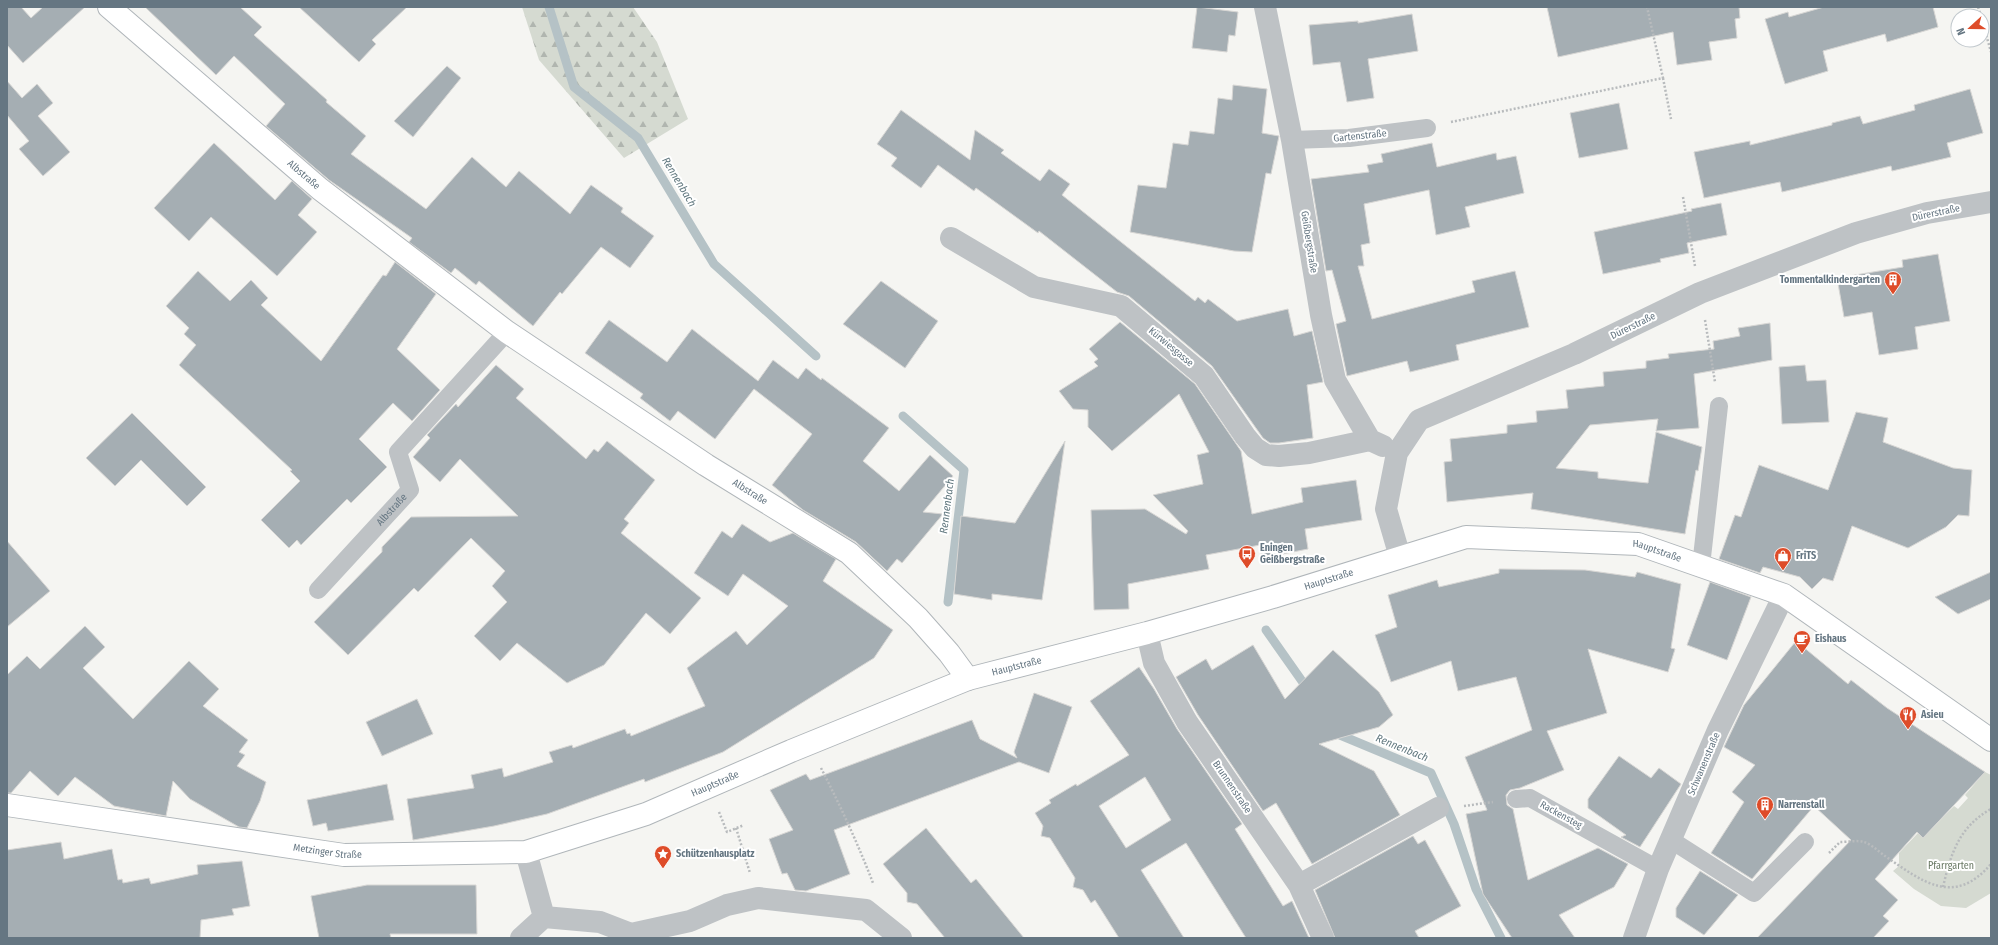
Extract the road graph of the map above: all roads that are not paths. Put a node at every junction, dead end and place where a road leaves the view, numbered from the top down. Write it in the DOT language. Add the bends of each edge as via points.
graph roads {
  1 [pos="109,7"];
  2 [pos="1265,7"];
  3 [pos="1427,128"];
  4 [pos="1292,140"];
  5 [pos="1991,202"];
  6 [pos="951,238"];
  7 [pos="507,332"];
  8 [pos="1719,406"];
  9 [pos="1370,440"];
  10 [pos="1396,453"];
  11 [pos="1400,557"];
  12 [pos="1701,566"];
  13 [pos="318,590"];
  14 [pos="1784,595"];
  15 [pos="1147,634"];
  16 [pos="968,679"];
  17 [pos="1991,740"];
  18 [pos="1516,799"];
  19 [pos="7,805"];
  20 [pos="1438,808"];
  21 [pos="646,814"];
  22 [pos="1671,840"];
  23 [pos="1805,842"];
  24 [pos="526,852"];
  25 [pos="1658,869"];
  26 [pos="1299,886"];
  27 [pos="544,917"];
  28 [pos="521,938"];
  29 [pos="901,938"];
  30 [pos="1323,938"];
  31 [pos="1634,938"];
  1 -- 7 [label="main road, Albstraße" via="320,188"];
  2 -- 4 [label="street, Geißbergstraße"];
  3 -- 4 [label="lane, Gartenstraße" via="1348,138"];
  4 -- 9 [label="street, Geißbergstraße" via="1321,315 1336,380"];
  5 -- 10 [label="street, Dürerstraße" via="1927,213 1856,233 1700,293 1574,354 1419,420"];
  6 -- 9 [label="street, Kürwiesgasse" via="1034,287 1121,306 1204,376 1245,436 1255,448 1266,455 1309,453"];
  7 -- 13 [label="lane, Albstraße" via="398,452 410,490"];
  7 -- 16 [label="main road, Albstraße" via="706,465 849,553 918,618"];
  8 -- 12 [label="lane"];
  9 -- 10 [label="street"];
  10 -- 11 [label="street, Dürerstraße" via="1386,509"];
  11 -- 12 [label="main road, Hauptstraße" via="1466,537 1638,544"];
  11 -- 15 [label="main road, Hauptstraße"];
  12 -- 14 [label="main road, Hauptstraße"];
  14 -- 17 [label="main road, Hauptstraße"];
  14 -- 22 [label="street, Schwanenstraße" via="1718,730"];
  15 -- 16 [label="main road, Hauptstraße"];
  15 -- 26 [label="street, Brunnenstraße" via="1154,663 1187,722"];
  16 -- 21 [label="main road, Hauptstraße" via="791,751"];
  18 -- 25 [label="lane, Rackensteg" via="1530,798"];
  19 -- 24 [label="main road, Metzinger Straße" via="344,855"];
  20 -- 26 [label="street"];
  21 -- 24 [label="main road, Metzinger Straße"];
  22 -- 23 [label="lane" via="1754,894"];
  22 -- 25 [label="street, Schwanenstraße"];
  24 -- 27 [label="street"];
  25 -- 31 [label="street, Schwanenstraße"];
  26 -- 30 [label="street, Brunnenstraße"];
  27 -- 28 [label="street"];
  27 -- 29 [label="street" via="600,922 630,934 690,921 728,905 758,898 866,910"];
}
